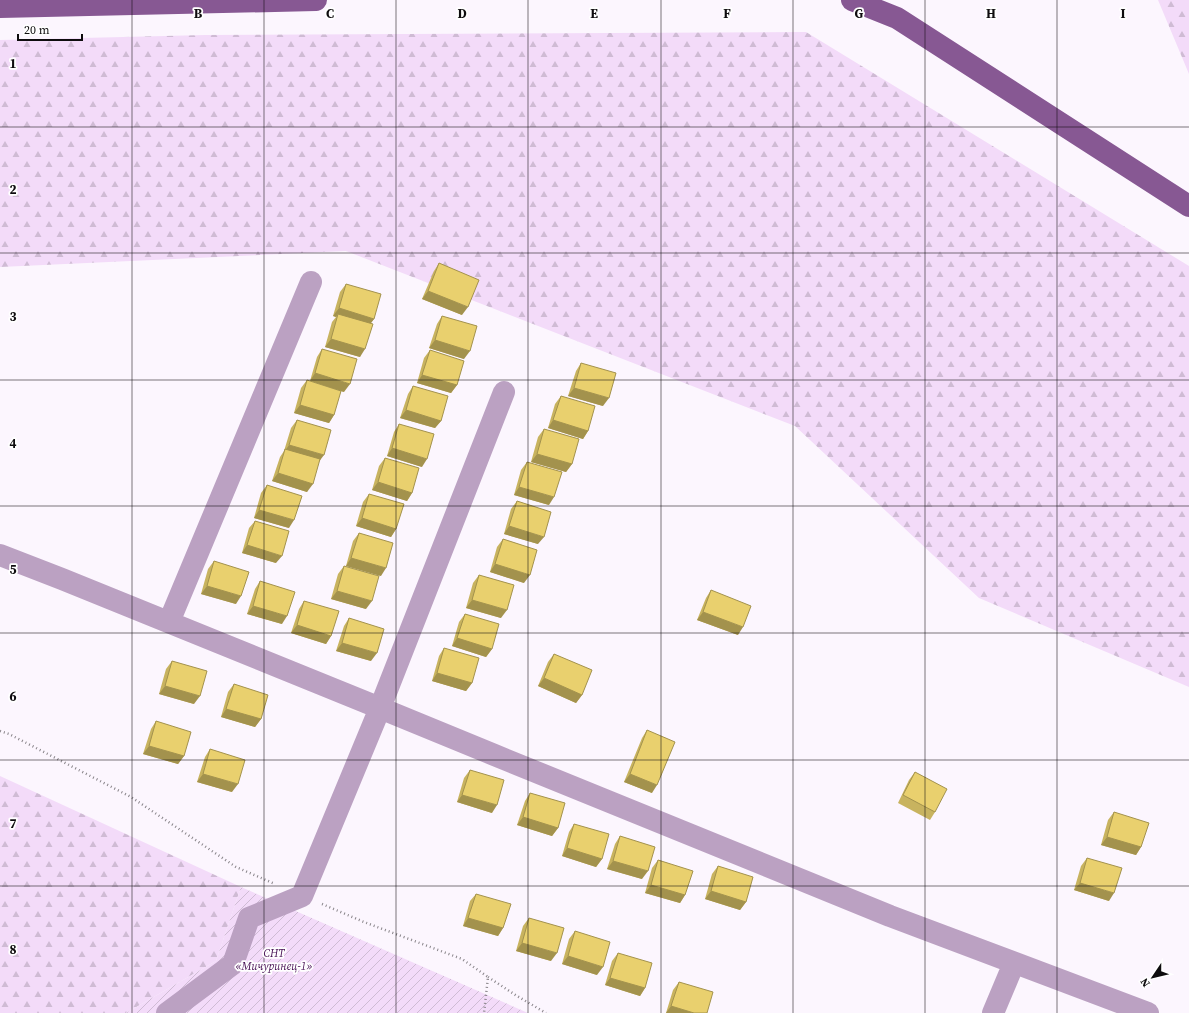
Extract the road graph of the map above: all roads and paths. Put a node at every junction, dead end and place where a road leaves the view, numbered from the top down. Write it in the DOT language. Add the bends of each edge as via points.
graph roads {
  1 [pos="316,0"];
  2 [pos="852,0"];
  3 [pos="0,7"];
  4 [pos="1189,206"];
  5 [pos="311,282"];
  6 [pos="504,392"];
  7 [pos="0,555"];
  8 [pos="169,622"];
  9 [pos="380,708"];
  10 [pos="0,731"];
  11 [pos="302,896"];
  12 [pos="1014,963"];
  13 [pos="488,977"];
  14 [pos="166,1013"];
  15 [pos="484,1013"];
  16 [pos="546,1013"];
  17 [pos="993,1013"];
  18 [pos="1148,1013"];
  1 -- 3 [label="main road"];
  2 -- 4 [label="main road" via="897,18"];
  5 -- 8 [label="lane"];
  6 -- 9 [label="lane"];
  7 -- 8 [label="lane"];
  8 -- 9 [label="lane"];
  9 -- 11 [label="lane"];
  9 -- 12 [label="lane" via="890,916"];
  10 -- 11 [label="path" via="131,797 236,868"];
  11 -- 13 [label="path" via="462,959"];
  11 -- 14 [label="lane" via="249,918 233,964"];
  12 -- 17 [label="lane"];
  12 -- 18 [label="lane"];
  13 -- 15 [label="path"];
  13 -- 16 [label="path"];
}
